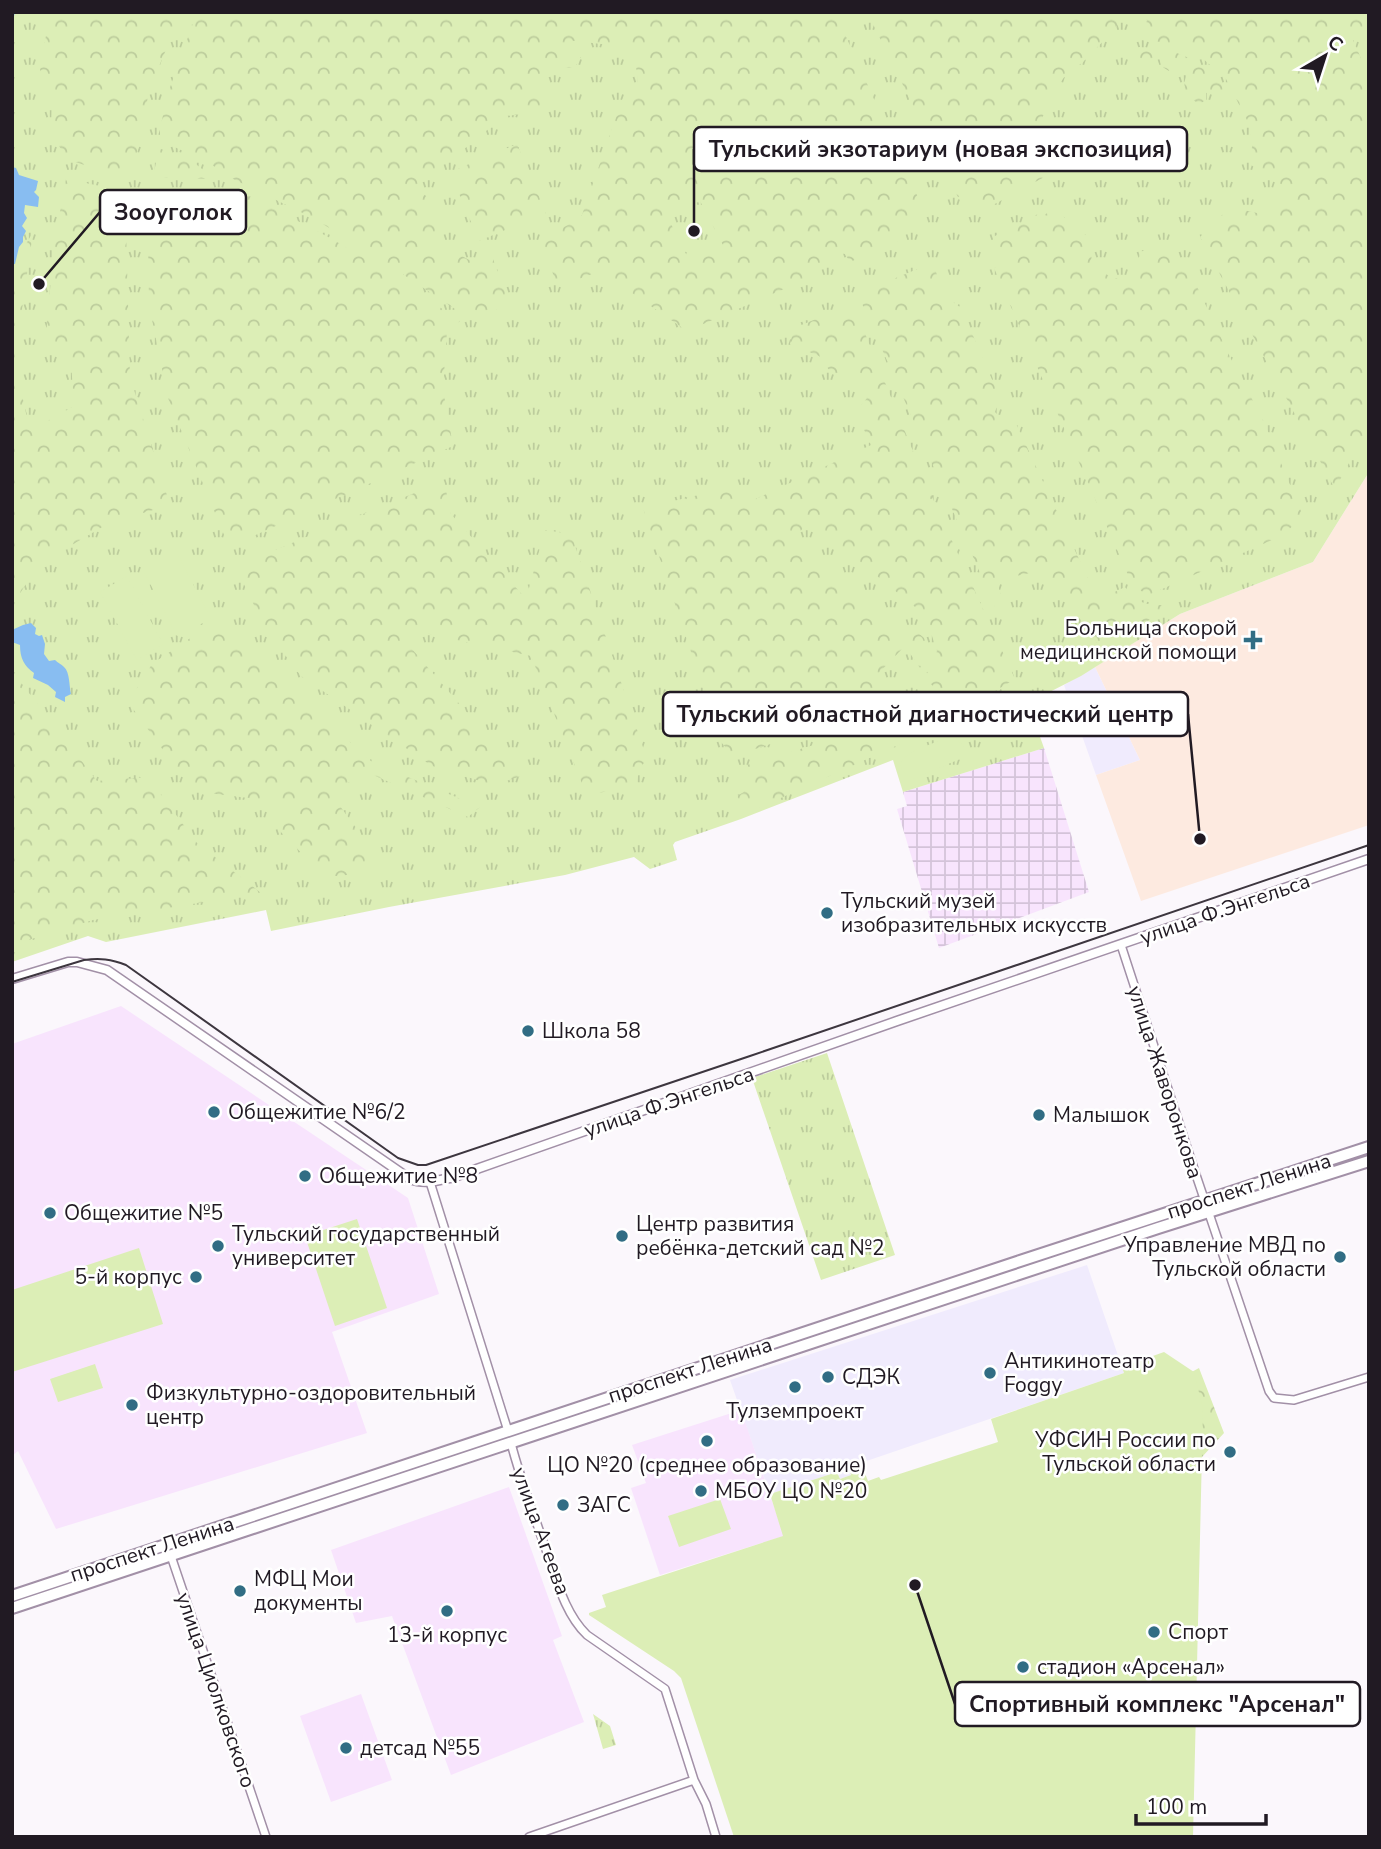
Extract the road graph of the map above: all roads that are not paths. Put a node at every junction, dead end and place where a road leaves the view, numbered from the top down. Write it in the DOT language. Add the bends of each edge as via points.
graph roads {
  1 [pos="1369,859"];
  2 [pos="1121,945"];
  3 [pos="12,979"];
  4 [pos="1369,1146"];
  5 [pos="1369,1161"];
  6 [pos="430,1182"];
  7 [pos="1207,1207"];
  8 [pos="1369,1377"];
  9 [pos="508,1431"];
  10 [pos="511,1443"];
  11 [pos="167,1543"];
  12 [pos="171,1556"];
  13 [pos="12,1596"];
  14 [pos="12,1608"];
  15 [pos="694,1780"];
  16 [pos="266,1837"];
  17 [pos="529,1837"];
  18 [pos="716,1837"];
  1 -- 2 [label="street, улица Ф.Энгельса"];
  2 -- 6 [label="street, улица Ф.Энгельса"];
  2 -- 7 [label="street, улица Жаворонкова"];
  3 -- 6 [label="street" via="68,962 107,970 410,1180"];
  4 -- 7 [label="main road, проспект Ленина"];
  5 -- 7 [label="main road, проспект Ленина"];
  6 -- 9 [label="street, улица Агеева"];
  7 -- 8 [label="street, улица Жаворонкова" via="1274,1398 1294,1400"];
  7 -- 9 [label="main road, проспект Ленина" via="995,1269"];
  7 -- 10 [label="main road, проспект Ленина"];
  9 -- 10 [label="main road, улица Агеева"];
  9 -- 11 [label="main road, проспект Ленина"];
  10 -- 12 [label="main road, проспект Ленина"];
  10 -- 15 [label="street, улица Агеева" via="564,1600 577,1625 665,1689"];
  11 -- 12 [label="main road, улица Циолковского"];
  11 -- 13 [label="main road, проспект Ленина"];
  12 -- 14 [label="main road, проспект Ленина"];
  12 -- 16 [label="street, улица Циолковского"];
  15 -- 17 [label="street"];
  15 -- 18 [label="street, улица Агеева"];
}
